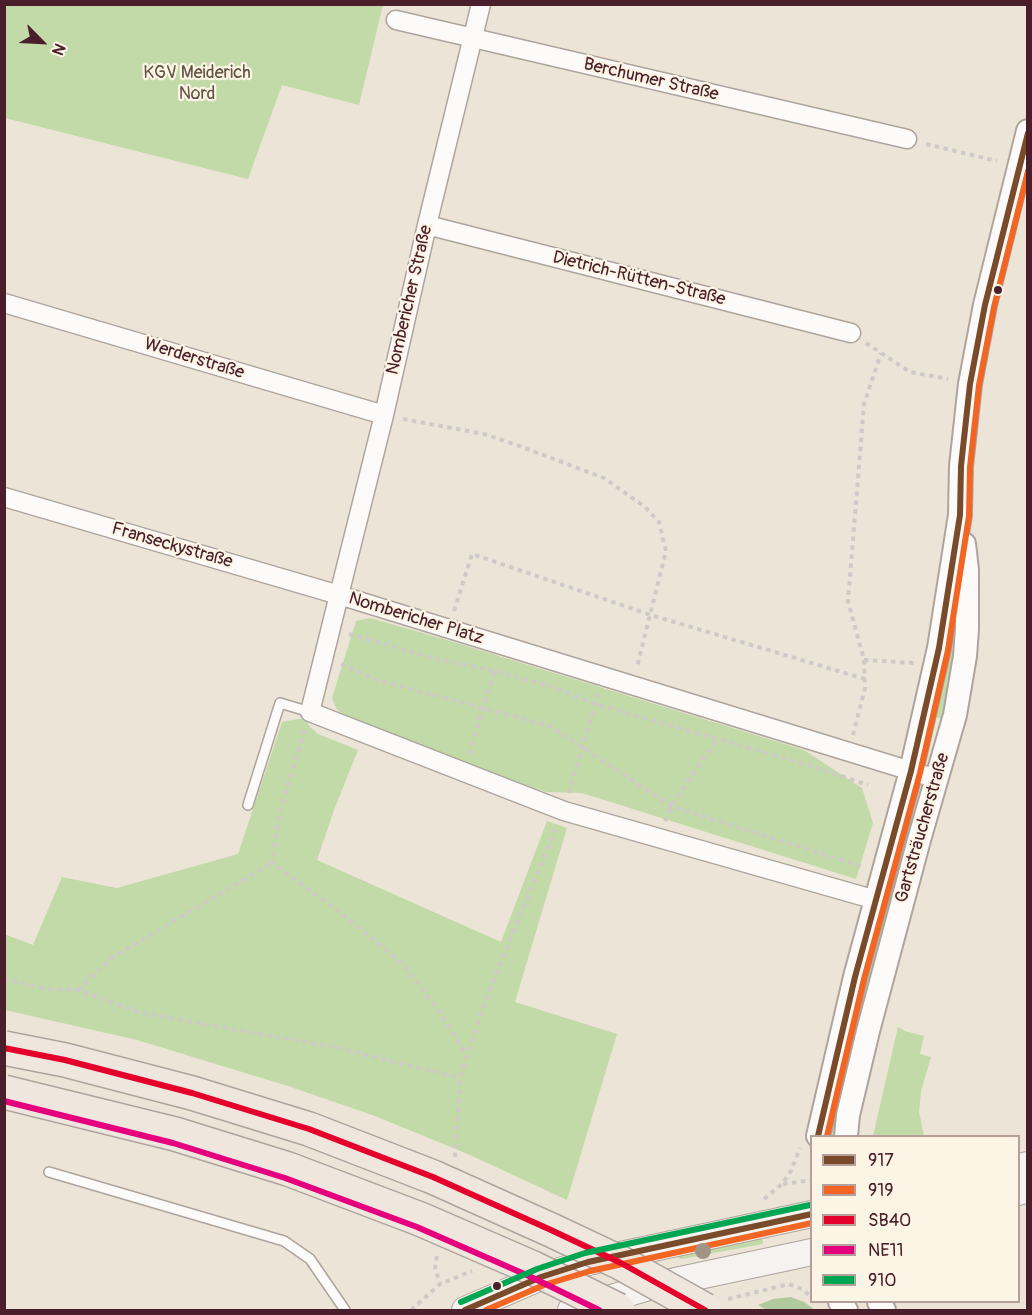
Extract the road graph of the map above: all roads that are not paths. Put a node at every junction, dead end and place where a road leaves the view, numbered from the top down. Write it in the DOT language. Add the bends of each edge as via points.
graph roads {
  1 [pos="481,4"];
  2 [pos="396,20"];
  3 [pos="472,39"];
  4 [pos="1028,131"];
  5 [pos="907,139"];
  6 [pos="427,225"];
  7 [pos="4,303"];
  8 [pos="851,333"];
  9 [pos="384,415"];
  10 [pos="4,497"];
  11 [pos="960,515"];
  12 [pos="339,595"];
  13 [pos="310,712"];
  14 [pos="911,771"];
  15 [pos="937,779"];
  16 [pos="248,805"];
  17 [pos="876,900"];
  18 [pos="4,1048"];
  19 [pos="4,1092"];
  20 [pos="818,1135"];
  21 [pos="846,1135"];
  22 [pos="49,1172"];
  23 [pos="810,1214"];
  24 [pos="810,1252"];
  25 [pos="716,1305"];
  26 [pos="345,1311"];
  27 [pos="465,1311"];
  28 [pos="571,1311"];
  29 [pos="618,1311"];
  1 -- 3 [label="street, Nombericher Straße"];
  2 -- 3 [label="street, Berchumer Straße"];
  3 -- 5 [label="street, Berchumer Straße"];
  3 -- 6 [label="street, Nombericher Straße"];
  4 -- 11 [label="street, Gartsträucherstraße" via="985,305 970,384"];
  6 -- 8 [label="street, Dietrich-Rütten-Straße"];
  6 -- 9 [label="street, Nombericher Straße"];
  7 -- 9 [label="street, Werderstraße"];
  9 -- 12 [label="street, Nombericher Straße"];
  10 -- 12 [label="street, Franseckystraße"];
  11 -- 14 [label="street, Gartsträucherstraße" via="936,664"];
  11 -- 15 [label="street, Gartsträucherstraße" via="967,570 965,656 955,715"];
  12 -- 13 [label="street, Nombericher Platz"];
  12 -- 14 [label="street, Nombericher Platz"];
  13 -- 16 [label="lane" via="280,703"];
  13 -- 17 [label="street" via="564,811"];
  14 -- 15 [label="street, Nombericher Platz"];
  14 -- 17 [label="street, Gartsträucherstraße"];
  15 -- 21 [label="street, Gartsträucherstraße" via="868,1030"];
  17 -- 20 [label="street, Gartsträucherstraße"];
  18 -- 25 [label="highway, bridge" via="192,1093 309,1129 433,1177"];
  19 -- 29 [label="highway, bridge" via="175,1134 288,1169 441,1228"];
  22 -- 26 [label="lane" via="284,1241 310,1259"];
  23 -- 27 [label="main road" via="588,1262 541,1277"];
  24 -- 28 [label="main road" via="652,1286"];
}
